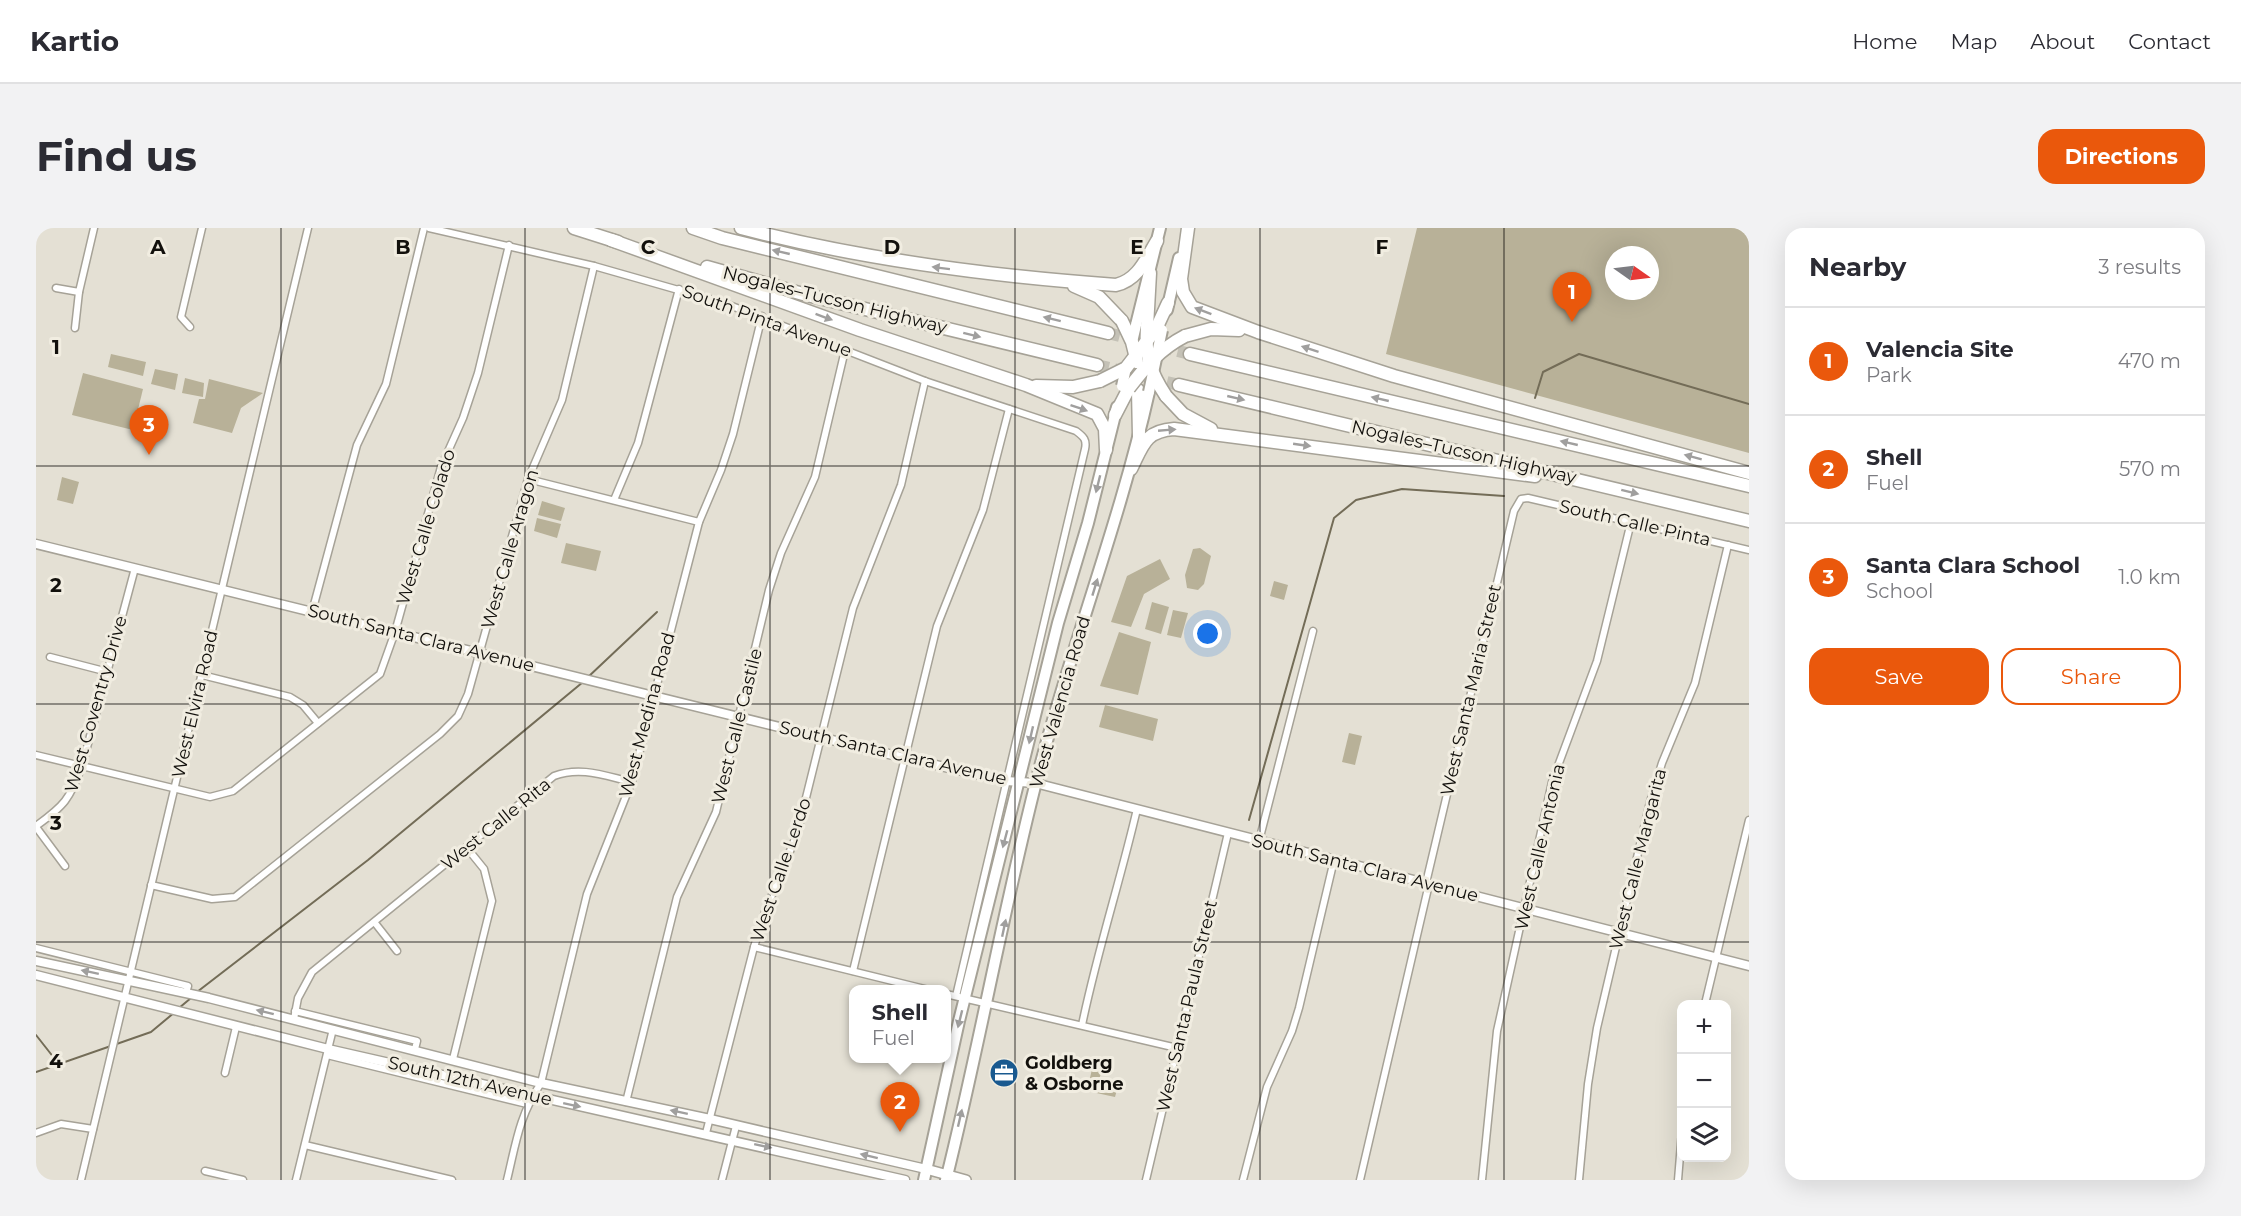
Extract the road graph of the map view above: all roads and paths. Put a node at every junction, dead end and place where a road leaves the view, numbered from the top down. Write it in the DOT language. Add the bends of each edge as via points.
graph roads {
  1 [pos="94,228"];
  2 [pos="202,228"];
  3 [pos="308,228"];
  4 [pos="424,228"];
  5 [pos="429,228"];
  6 [pos="574,228"];
  7 [pos="693,228"];
  8 [pos="741,228"];
  9 [pos="1187,228"];
  10 [pos="1159,234"];
  11 [pos="611,240"];
  12 [pos="509,245"];
  13 [pos="594,266"];
  14 [pos="1150,273"];
  15 [pos="1061,281"];
  16 [pos="56,288"];
  17 [pos="679,289"];
  18 [pos="79,292"];
  19 [pos="1168,303"];
  20 [pos="762,316"];
  21 [pos="190,327"];
  22 [pos="75,328"];
  23 [pos="1150,328"];
  24 [pos="1258,332"];
  25 [pos="1108,333"];
  26 [pos="1132,342"];
  27 [pos="1146,346"];
  28 [pos="845,350"];
  29 [pos="1190,354"];
  30 [pos="1136,358"];
  31 [pos="1153,358"];
  32 [pos="1097,365"];
  33 [pos="1126,368"];
  34 [pos="1138,375"];
  35 [pos="1152,375"];
  36 [pos="925,381"];
  37 [pos="1026,385"];
  38 [pos="1179,385"];
  39 [pos="1134,389"];
  40 [pos="1009,409"];
  41 [pos="1115,415"];
  42 [pos="1223,434"];
  43 [pos="1139,436"];
  44 [pos="1085,449"];
  45 [pos="1106,450"];
  46 [pos="1131,469"];
  47 [pos="1749,474"];
  48 [pos="528,479"];
  49 [pos="1605,486"];
  50 [pos="1749,486"];
  51 [pos="1521,499"];
  52 [pos="614,500"];
  53 [pos="1749,521"];
  54 [pos="699,522"];
  55 [pos="1631,522"];
  56 [pos="36,544"];
  57 [pos="1728,545"];
  58 [pos="1749,550"];
  59 [pos="135,568"];
  60 [pos="222,590"];
  61 [pos="312,612"];
  62 [pos="1313,631"];
  63 [pos="395,632"];
  64 [pos="480,653"];
  65 [pos="50,657"];
  66 [pos="108,672"];
  67 [pos="202,675"];
  68 [pos="654,695"];
  69 [pos="740,716"];
  70 [pos="318,723"];
  71 [pos="822,737"];
  72 [pos="36,755"];
  73 [pos="905,758"];
  74 [pos="82,766"];
  75 [pos="1006,781"];
  76 [pos="632,782"];
  77 [pos="1020,782"];
  78 [pos="1035,783"];
  79 [pos="174,788"];
  80 [pos="1137,809"];
  81 [pos="1749,820"];
  82 [pos="36,827"];
  83 [pos="1228,833"];
  84 [pos="1259,841"];
  85 [pos="467,848"];
  86 [pos="1334,860"];
  87 [pos="65,866"];
  88 [pos="1427,884"];
  89 [pos="152,885"];
  90 [pos="1525,908"];
  91 [pos="375,923"];
  92 [pos="1620,933"];
  93 [pos="754,947"];
  94 [pos="36,948"];
  95 [pos="397,951"];
  96 [pos="1715,957"];
  97 [pos="36,961"];
  98 [pos="1749,966"];
  99 [pos="853,971"];
  100 [pos="36,975"];
  101 [pos="131,977"];
  102 [pos="909,985"];
  103 [pos="951,995"];
  104 [pos="961,997"];
  105 [pos="126,998"];
  106 [pos="1706,1000"];
  107 [pos="988,1002"];
  108 [pos="294,1015"];
  109 [pos="1082,1025"];
  110 [pos="236,1027"];
  111 [pos="333,1029"];
  112 [pos="951,1046"];
  113 [pos="1177,1048"];
  114 [pos="415,1049"];
  115 [pos="327,1052"];
  116 [pos="453,1059"];
  117 [pos="948,1063"];
  118 [pos="225,1073"];
  119 [pos="541,1083"];
  120 [pos="532,1095"];
  121 [pos="626,1102"];
  122 [pos="527,1104"];
  123 [pos="710,1119"];
  124 [pos="736,1126"];
  125 [pos="93,1129"];
  126 [pos="36,1133"];
  127 [pos="706,1133"];
  128 [pos="732,1140"];
  129 [pos="305,1145"];
  130 [pos="1679,1162"];
  131 [pos="205,1171"];
  132 [pos="925,1175"];
  133 [pos="947,1177"];
  134 [pos="81,1180"];
  135 [pos="243,1180"];
  136 [pos="296,1180"];
  137 [pos="452,1180"];
  138 [pos="507,1180"];
  139 [pos="722,1180"];
  140 [pos="905,1180"];
  141 [pos="966,1180"];
  142 [pos="1146,1180"];
  143 [pos="1243,1180"];
  144 [pos="1360,1180"];
  145 [pos="1482,1180"];
  146 [pos="1579,1180"];
  147 [pos="1678,1180"];
  1 -- 18 [label="street"];
  2 -- 21 [label="street" via="180,317"];
  3 -- 60 [label="street, West Elvira Road"];
  4 -- 61 [label="street" via="386,384 357,445"];
  5 -- 12 [label="street, South Pinta Avenue"];
  6 -- 11 [label="highway, Nogales–Tucson Highway"];
  25 -- 7 [label="highway, Nogales–Tucson Highway, one-way"];
  15 -- 8 [label="highway, one-way" via="936,268 802,244"];
  9 -- 19 [label="main road"];
  24 -- 9 [label="highway, one-way" via="1192,307 1187,301 1181,279"];
  10 -- 14 [label="main road"];
  10 -- 15 [label="highway" via="1128,282 1116,285"];
  11 -- 32 [label="highway, Nogales–Tucson Highway, one-way" via="803,294"];
  11 -- 37 [label="highway, one-way"];
  12 -- 13 [label="street, South Pinta Avenue"];
  12 -- 63 [label="street, West Calle Colado" via="478,373 441,467"];
  13 -- 17 [label="street, South Pinta Avenue"];
  13 -- 48 [label="street, West Calle Aragon" via="562,400"];
  14 -- 23 [label="highway"];
  15 -- 26 [label="highway, bridge" via="1099,297 1122,321"];
  16 -- 18 [label="street"];
  17 -- 20 [label="street, South Pinta Avenue"];
  17 -- 52 [label="street" via="638,443"];
  18 -- 22 [label="street"];
  19 -- 23 [label="highway"];
  20 -- 28 [label="street, South Pinta Avenue"];
  20 -- 54 [label="street, West Medina Road" via="722,470"];
  23 -- 26 [label="main road, bridge"];
  23 -- 27 [label="highway, bridge"];
  23 -- 31 [label="main road, bridge"];
  24 -- 31 [label="highway, bridge" via="1211,329 1168,344"];
  47 -- 24 [label="highway, one-way" via="1394,376"];
  26 -- 30 [label="highway, bridge"];
  26 -- 33 [label="main road, bridge"];
  27 -- 30 [label="highway, bridge"];
  27 -- 31 [label="highway, bridge"];
  28 -- 36 [label="street, South Pinta Avenue"];
  28 -- 69 [label="street, West Calle Castile" via="815,477 769,590"];
  50 -- 29 [label="highway, Nogales–Tucson Highway, one-way"];
  30 -- 33 [label="highway, bridge"];
  30 -- 34 [label="highway, bridge"];
  31 -- 34 [label="highway, bridge"];
  31 -- 35 [label="highway, bridge"];
  33 -- 37 [label="highway, bridge" via="1100,381 1054,388"];
  33 -- 39 [label="main road, bridge"];
  34 -- 39 [label="highway, bridge"];
  35 -- 39 [label="main road, bridge"];
  35 -- 42 [label="highway, bridge" via="1183,414"];
  36 -- 40 [label="street, South Pinta Avenue"];
  36 -- 71 [label="street, West Calle Lerdo" via="901,485 853,608"];
  37 -- 45 [label="highway, one-way" via="1097,414 1105,429"];
  38 -- 49 [label="highway, Nogales–Tucson Highway, one-way"];
  39 -- 41 [label="highway"];
  39 -- 43 [label="highway"];
  40 -- 44 [label="street, South Pinta Avenue" via="1076,431 1086,442"];
  40 -- 73 [label="street" via="983,510 937,626"];
  41 -- 45 [label="main road, West Valencia Road"];
  46 -- 42 [label="highway, one-way" via="1143,444 1158,430"];
  42 -- 49 [label="highway, one-way"];
  43 -- 46 [label="main road, West Valencia Road"];
  44 -- 75 [label="street, West Valencia Road"];
  45 -- 77 [label="main road, West Valencia Road, one-way" via="1058,623"];
  78 -- 46 [label="main road, West Valencia Road, one-way"];
  48 -- 52 [label="street"];
  48 -- 64 [label="street, West Calle Aragon"];
  49 -- 53 [label="highway, Nogales–Tucson Highway, one-way"];
  51 -- 55 [label="street, South Calle Pinta"];
  51 -- 88 [label="street, West Santa Maria Street" via="1514,511"];
  52 -- 54 [label="street"];
  54 -- 68 [label="street, West Medina Road"];
  55 -- 57 [label="street, South Calle Pinta"];
  55 -- 90 [label="street, West Calle Antonia" via="1597,660 1552,782"];
  56 -- 59 [label="street, South Santa Clara Avenue"];
  57 -- 58 [label="street, South Calle Pinta"];
  57 -- 92 [label="street, West Calle Margarita" via="1695,683 1650,802"];
  59 -- 60 [label="street, South Santa Clara Avenue"];
  59 -- 66 [label="street, West Coventry Drive"];
  60 -- 61 [label="street, South Santa Clara Avenue"];
  60 -- 67 [label="street, West Elvira Road"];
  61 -- 63 [label="street, South Santa Clara Avenue"];
  62 -- 84 [label="street"];
  63 -- 64 [label="street, South Santa Clara Avenue"];
  63 -- 70 [label="street, West Calle Colado" via="380,674"];
  64 -- 68 [label="street, South Santa Clara Avenue"];
  64 -- 89 [label="street, West Calle Aragon" via="468,696 452,722 235,897 212,899"];
  65 -- 66 [label="street"];
  66 -- 74 [label="street, West Coventry Drive"];
  67 -- 70 [label="street" via="290,697"];
  67 -- 79 [label="street, West Elvira Road"];
  68 -- 69 [label="street, South Santa Clara Avenue"];
  68 -- 76 [label="street, West Medina Road"];
  69 -- 71 [label="street, South Santa Clara Avenue"];
  69 -- 121 [label="street, West Calle Castile" via="716,812 677,897"];
  70 -- 79 [label="street, West Calle Colado" via="232,791 210,797"];
  71 -- 73 [label="street, South Santa Clara Avenue"];
  71 -- 93 [label="street, West Calle Lerdo" via="798,834"];
  72 -- 74 [label="street, West Calle Colado"];
  73 -- 75 [label="street, South Santa Clara Avenue"];
  73 -- 99 [label="street"];
  74 -- 79 [label="street, West Calle Colado"];
  74 -- 82 [label="street, West Coventry Drive" via="66,804"];
  75 -- 77 [label="street, South Santa Clara Avenue"];
  75 -- 104 [label="street, West Valencia Road"];
  76 -- 85 [label="street, West Calle Rita" via="587,771 554,776"];
  76 -- 119 [label="street, West Medina Road" via="587,894"];
  77 -- 78 [label="street, South Santa Clara Avenue"];
  77 -- 104 [label="main road, West Valencia Road, one-way"];
  78 -- 80 [label="street, South Santa Clara Avenue"];
  107 -- 78 [label="main road, West Valencia Road, one-way"];
  79 -- 89 [label="street, West Elvira Road"];
  80 -- 83 [label="street, South Santa Clara Avenue"];
  80 -- 109 [label="street" via="1097,952"];
  81 -- 96 [label="street"];
  82 -- 87 [label="street, West Coventry Drive"];
  83 -- 84 [label="street, South Santa Clara Avenue"];
  83 -- 113 [label="street, West Santa Paula Street"];
  84 -- 86 [label="street, South Santa Clara Avenue"];
  85 -- 91 [label="street, West Calle Rita"];
  85 -- 116 [label="street" via="484,869 492,901"];
  86 -- 88 [label="street, South Santa Clara Avenue"];
  86 -- 143 [label="street" via="1299,1008 1267,1087"];
  88 -- 90 [label="street, South Santa Clara Avenue"];
  88 -- 144 [label="street, West Santa Maria Street"];
  89 -- 101 [label="street, West Elvira Road"];
  90 -- 92 [label="street, South Santa Clara Avenue"];
  90 -- 145 [label="street, West Calle Antonia" via="1496,1038"];
  91 -- 95 [label="street"];
  91 -- 108 [label="street, West Calle Rita" via="312,972"];
  92 -- 96 [label="street, South Santa Clara Avenue"];
  92 -- 146 [label="street, West Calle Margarita" via="1589,1075"];
  93 -- 99 [label="street"];
  93 -- 123 [label="street, West Calle Lerdo"];
  94 -- 101 [label="street, South 12th Avenue"];
  96 -- 98 [label="street, South Santa Clara Avenue"];
  96 -- 106 [label="street"];
  101 -- 97 [label="street, South 12th Avenue, one-way"];
  99 -- 102 [label="street"];
  100 -- 105 [label="street, South 12th Avenue"];
  101 -- 105 [label="street, West Elvira Road"];
  108 -- 101 [label="street, South 12th Avenue, one-way"];
  103 -- 104 [label="street"];
  104 -- 107 [label="street"];
  104 -- 112 [label="main road, West Valencia Road, one-way"];
  105 -- 110 [label="street, South 12th Avenue"];
  105 -- 125 [label="street, West Elvira Road"];
  107 -- 109 [label="street"];
  133 -- 107 [label="main road, West Valencia Road, one-way"];
  108 -- 111 [label="street, South 12th Avenue"];
  108 -- 114 [label="street, South 12th Avenue" via="417,1041"];
  109 -- 113 [label="street"];
  110 -- 115 [label="street, South 12th Avenue"];
  110 -- 118 [label="street"];
  111 -- 114 [label="street, South 12th Avenue"];
  111 -- 115 [label="street"];
  113 -- 142 [label="street, West Santa Paula Street"];
  114 -- 116 [label="street, South 12th Avenue"];
  115 -- 120 [label="street, South 12th Avenue"];
  115 -- 122 [label="street, South 12th Avenue"];
  115 -- 129 [label="street"];
  116 -- 119 [label="street, South 12th Avenue"];
  117 -- 132 [label="main road, West Valencia Road, one-way"];
  119 -- 120 [label="street, West Medina Road"];
  119 -- 121 [label="street, South 12th Avenue"];
  120 -- 122 [label="street, West Medina Road"];
  120 -- 127 [label="street, South 12th Avenue, one-way"];
  123 -- 121 [label="street, South 12th Avenue, one-way"];
  122 -- 138 [label="street, West Medina Road"];
  123 -- 124 [label="street, South 12th Avenue"];
  123 -- 127 [label="street, West Calle Lerdo"];
  124 -- 128 [label="street"];
  132 -- 124 [label="street, South 12th Avenue, one-way"];
  125 -- 126 [label="street" via="61,1124"];
  125 -- 134 [label="street, West Elvira Road"];
  127 -- 128 [label="street, South 12th Avenue"];
  128 -- 139 [label="street"];
  128 -- 140 [label="street, South 12th Avenue, one-way"];
  129 -- 136 [label="street"];
  129 -- 137 [label="street"];
  130 -- 147 [label="street"];
  131 -- 135 [label="street"];
  132 -- 133 [label="main road, South 12th Avenue"];
  133 -- 141 [label="main road, South 12th Avenue"];
}
